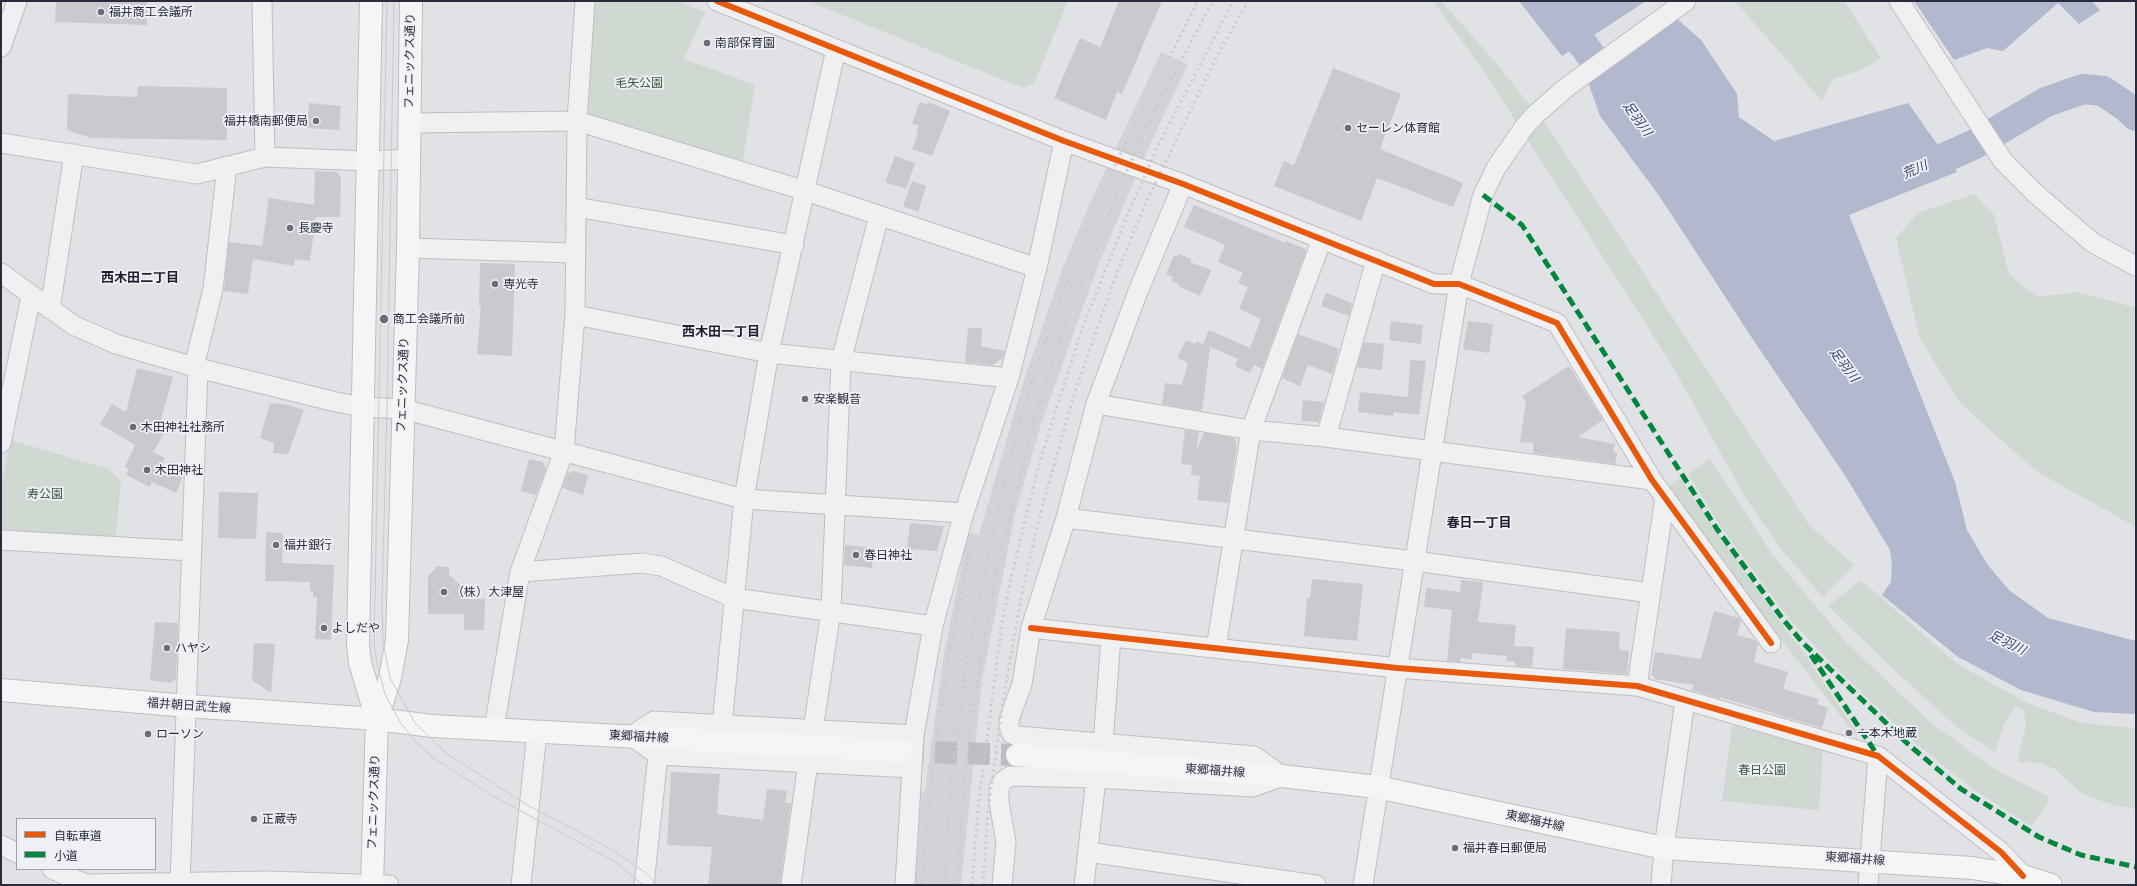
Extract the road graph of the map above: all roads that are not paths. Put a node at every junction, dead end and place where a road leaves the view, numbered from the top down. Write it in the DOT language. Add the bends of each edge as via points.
graph roads {
  1 [pos="17,1"];
  2 [pos="262,1"];
  3 [pos="371,1"];
  4 [pos="411,1"];
  5 [pos="585,1"];
  6 [pos="717,1"];
  7 [pos="1686,1"];
  8 [pos="1899,1"];
  9 [pos="1,47"];
  10 [pos="836,49"];
  11 [pos="577,121"];
  12 [pos="410,123"];
  13 [pos="1064,141"];
  14 [pos="1,143"];
  15 [pos="74,154"];
  16 [pos="265,157"];
  17 [pos="410,159"];
  18 [pos="368,161"];
  19 [pos="227,166"];
  20 [pos="1183,184"];
  21 [pos="806,191"];
  22 [pos="576,207"];
  23 [pos="880,216"];
  24 [pos="1322,239"];
  25 [pos="794,245"];
  26 [pos="408,248"];
  27 [pos="575,253"];
  28 [pos="1376,260"];
  29 [pos="2136,266"];
  30 [pos="1037,268"];
  31 [pos="1,273"];
  32 [pos="1459,284"];
  33 [pos="31,296"];
  34 [pos="50,309"];
  35 [pos="575,315"];
  36 [pos="769,353"];
  37 [pos="841,360"];
  38 [pos="196,367"];
  39 [pos="1008,378"];
  40 [pos="1096,404"];
  41 [pos="363,407"];
  42 [pos="403,409"];
  43 [pos="1251,430"];
  44 [pos="1326,437"];
  45 [pos="1,443"];
  46 [pos="564,451"];
  47 [pos="1432,451"];
  48 [pos="1652,480"];
  49 [pos="1665,497"];
  50 [pos="744,499"];
  51 [pos="835,505"];
  52 [pos="964,513"];
  53 [pos="1066,518"];
  54 [pos="1233,539"];
  55 [pos="1,540"];
  56 [pos="192,551"];
  57 [pos="1414,561"];
  58 [pos="520,572"];
  59 [pos="1651,594"];
  60 [pos="734,598"];
  61 [pos="831,611"];
  62 [pos="933,626"];
  63 [pos="1031,628"];
  64 [pos="1111,637"];
  65 [pos="1771,643"];
  66 [pos="1216,648"];
  67 [pos="1397,668"];
  68 [pos="1637,686"];
  69 [pos="1,690"];
  70 [pos="1685,701"];
  71 [pos="187,706"];
  72 [pos="377,719"];
  73 [pos="722,725"];
  74 [pos="494,729"];
  75 [pos="813,730"];
  76 [pos="537,732"];
  77 [pos="631,736"];
  78 [pos="1103,744"];
  79 [pos="909,751"];
  80 [pos="658,755"];
  81 [pos="1017,755"];
  82 [pos="1878,756"];
  83 [pos="808,762"];
  84 [pos="1282,776"];
  85 [pos="1096,778"];
  86 [pos="1377,787"];
  87 [pos="1,845"];
  88 [pos="1664,848"];
  89 [pos="16,852"];
  90 [pos="1088,852"];
  91 [pos="1870,860"];
  92 [pos="54,870"];
  93 [pos="2037,882"];
  94 [pos="180,884"];
  95 [pos="377,885"];
  96 [pos="521,885"];
  97 [pos="644,885"];
  98 [pos="791,885"];
  99 [pos="905,885"];
  100 [pos="1002,885"];
  101 [pos="1084,885"];
  102 [pos="1316,885"];
  103 [pos="1363,885"];
  104 [pos="1661,885"];
  105 [pos="1868,885"];
  1 -- 9 [label="street"];
  2 -- 16 [label="street"];
  3 -- 18 [label="main road, フェニックス通り"];
  4 -- 12 [label="main road, フェニックス通り"];
  5 -- 11 [label="street"];
  6 -- 10 [label="street"];
  7 -- 32 [label="street" via="1562,92 1525,126 1496,168 1483,195"];
  8 -- 29 [label="street" via="2003,161 2037,196 2092,243"];
  10 -- 13 [label="street"];
  10 -- 21 [label="street"];
  11 -- 12 [label="street"];
  11 -- 21 [label="street"];
  11 -- 22 [label="street"];
  12 -- 17 [label="main road, フェニックス通り"];
  13 -- 20 [label="street"];
  13 -- 30 [label="street"];
  14 -- 15 [label="street"];
  15 -- 19 [label="street" via="197,174"];
  15 -- 34 [label="street"];
  16 -- 18 [label="street"];
  16 -- 19 [label="street"];
  17 -- 18 [label="street"];
  17 -- 26 [label="main road, フェニックス通り"];
  18 -- 41 [label="main road, フェニックス通り"];
  19 -- 38 [label="street" via="214,290"];
  20 -- 24 [label="street"];
  20 -- 40 [label="street" via="1137,294"];
  21 -- 23 [label="street"];
  21 -- 25 [label="street"];
  22 -- 25 [label="street"];
  22 -- 27 [label="street"];
  23 -- 30 [label="street"];
  23 -- 37 [label="street"];
  24 -- 28 [label="street"];
  24 -- 43 [label="street"];
  25 -- 36 [label="street"];
  26 -- 27 [label="street"];
  26 -- 42 [label="main road, フェニックス通り"];
  27 -- 35 [label="street"];
  28 -- 32 [label="street" via="1434,284"];
  28 -- 44 [label="street"];
  30 -- 39 [label="street"];
  31 -- 33 [label="street"];
  32 -- 47 [label="street"];
  32 -- 48 [label="street" via="1557,323"];
  33 -- 34 [label="street"];
  33 -- 45 [label="street"];
  34 -- 38 [label="street" via="73,325 116,344"];
  35 -- 36 [label="street"];
  35 -- 46 [label="street"];
  36 -- 37 [label="street"];
  36 -- 50 [label="street"];
  37 -- 39 [label="street"];
  37 -- 51 [label="street"];
  38 -- 41 [label="street"];
  38 -- 56 [label="street"];
  39 -- 52 [label="street"];
  40 -- 43 [label="street"];
  40 -- 53 [label="street"];
  41 -- 42 [label="street"];
  41 -- 72 [label="main road, フェニックス通り" via="358,644 360,663"];
  42 -- 46 [label="street"];
  42 -- 72 [label="main road, フェニックス通り" via="397,640 390,678"];
  43 -- 44 [label="street"];
  43 -- 54 [label="street"];
  44 -- 47 [label="street"];
  46 -- 50 [label="street"];
  46 -- 58 [label="street"];
  47 -- 48 [label="street"];
  47 -- 57 [label="street"];
  48 -- 49 [label="street"];
  49 -- 59 [label="street"];
  49 -- 65 [label="street"];
  50 -- 51 [label="street"];
  50 -- 60 [label="street"];
  51 -- 52 [label="street"];
  51 -- 61 [label="street"];
  52 -- 62 [label="street"];
  53 -- 54 [label="street"];
  53 -- 63 [label="street"];
  54 -- 57 [label="street"];
  54 -- 66 [label="street"];
  55 -- 56 [label="street"];
  56 -- 71 [label="street"];
  57 -- 59 [label="street"];
  57 -- 67 [label="street"];
  58 -- 60 [label="street" via="642,563 661,566"];
  58 -- 74 [label="street"];
  59 -- 68 [label="street"];
  60 -- 61 [label="street"];
  60 -- 73 [label="street"];
  61 -- 62 [label="street"];
  61 -- 75 [label="street"];
  62 -- 79 [label="street"];
  63 -- 64 [label="street"];
  63 -- 78 [label="street" via="1022,684 1009,720 1010,731 1017,736"];
  64 -- 66 [label="street"];
  64 -- 78 [label="street"];
  66 -- 67 [label="street"];
  67 -- 68 [label="street"];
  67 -- 86 [label="street"];
  68 -- 70 [label="street"];
  69 -- 71 [label="main road, 福井朝日武生線"];
  70 -- 82 [label="street"];
  70 -- 88 [label="street"];
  71 -- 72 [label="main road, 福井朝日武生線"];
  71 -- 94 [label="street"];
  72 -- 74 [label="main road, 東郷福井線" via="432,726"];
  72 -- 95 [label="main road, フェニックス通り"];
  73 -- 75 [label="street"];
  73 -- 77 [label="street" via="654,721"];
  74 -- 76 [label="main road, 東郷福井線"];
  75 -- 79 [label="street"];
  76 -- 77 [label="main road, 東郷福井線"];
  76 -- 96 [label="street"];
  77 -- 79 [label="main road, 東郷福井線"];
  77 -- 80 [label="street"];
  78 -- 84 [label="street" via="1254,756"];
  79 -- 83 [label="street"];
  79 -- 99 [label="street"];
  80 -- 83 [label="street"];
  80 -- 97 [label="street"];
  81 -- 84 [label="main road, 東郷福井線"];
  82 -- 91 [label="street"];
  82 -- 93 [label="street"];
  83 -- 98 [label="street"];
  84 -- 85 [label="street" via="1252,787"];
  84 -- 86 [label="main road, 東郷福井線"];
  85 -- 90 [label="street"];
  85 -- 100 [label="street" via="1010,776 1003,781 999,802 1006,842"];
  86 -- 88 [label="main road, 東郷福井線"];
  86 -- 103 [label="street"];
  87 -- 89 [label="street"];
  88 -- 91 [label="main road, 東郷福井線"];
  88 -- 104 [label="street"];
  90 -- 101 [label="street"];
  90 -- 102 [label="street"];
  91 -- 93 [label="main road, 東郷福井線" via="1972,868"];
  91 -- 105 [label="street"];
  92 -- 94 [label="street" via="85,884"];
  94 -- 95 [label="street" via="268,880"];
}
